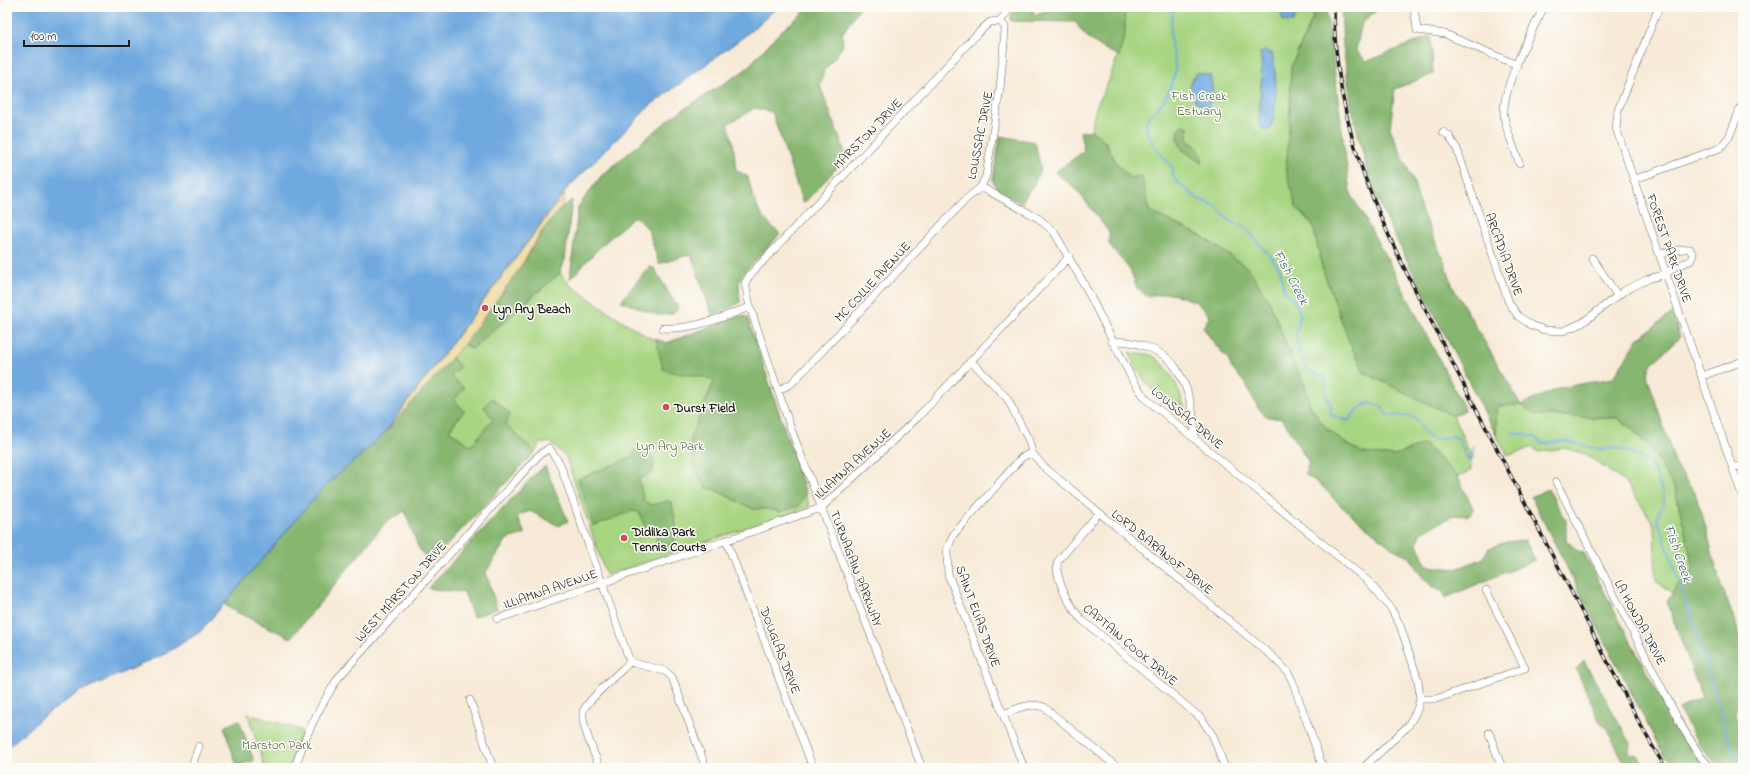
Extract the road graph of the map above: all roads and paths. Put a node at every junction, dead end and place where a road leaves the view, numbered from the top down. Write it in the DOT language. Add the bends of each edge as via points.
graph roads {
  1 [pos="1011,7"];
  2 [pos="1414,7"];
  3 [pos="1544,7"];
  4 [pos="1659,7"];
  5 [pos="1000,21"];
  6 [pos="1517,65"];
  7 [pos="1743,102"];
  8 [pos="1743,119"];
  9 [pos="1735,121"];
  10 [pos="1443,132"];
  11 [pos="1519,163"];
  12 [pos="1633,180"];
  13 [pos="981,186"];
  14 [pos="1659,252"];
  15 [pos="1069,257"];
  16 [pos="1592,258"];
  17 [pos="1666,274"];
  18 [pos="746,284"];
  19 [pos="1617,295"];
  20 [pos="750,307"];
  21 [pos="663,328"];
  22 [pos="1112,342"];
  23 [pos="971,361"];
  24 [pos="1743,362"];
  25 [pos="1702,376"];
  26 [pos="779,390"];
  27 [pos="1196,439"];
  28 [pos="1032,453"];
  29 [pos="1743,465"];
  30 [pos="1733,468"];
  31 [pos="1556,482"];
  32 [pos="1743,498"];
  33 [pos="821,508"];
  34 [pos="1098,514"];
  35 [pos="726,540"];
  36 [pos="602,583"];
  37 [pos="1486,590"];
  38 [pos="497,619"];
  39 [pos="630,662"];
  40 [pos="1420,699"];
  41 [pos="470,700"];
  42 [pos="1003,714"];
  43 [pos="1488,733"];
  44 [pos="199,746"];
  45 [pos="191,768"];
  46 [pos="296,768"];
  47 [pos="493,768"];
  48 [pos="600,768"];
  49 [pos="706,768"];
  50 [pos="813,768"];
  51 [pos="922,768"];
  52 [pos="1024,768"];
  53 [pos="1118,768"];
  54 [pos="1225,768"];
  55 [pos="1323,768"];
  56 [pos="1363,768"];
  57 [pos="1502,768"];
  58 [pos="1711,768"];
  1 -- 5 [label="street, MARSTON DRIVE"];
  2 -- 6 [label="street" via="1416,30 1445,34"];
  3 -- 6 [label="street"];
  4 -- 12 [label="street, FOREST PARK DRIVE" via="1616,117 1618,135"];
  5 -- 13 [label="street, LOUSSAC DRIVE" via="1005,31 1000,88 986,176"];
  5 -- 18 [label="street, MARSTON DRIVE" via="990,22 976,34 750,275"];
  6 -- 11 [label="street" via="1506,95 1504,109 1506,124"];
  7 -- 9 [label="street"];
  8 -- 9 [label="street"];
  9 -- 12 [label="street" via="1726,141 1717,150"];
  10 -- 19 [label="street, ARCADIA DRIVE" via="1457,148 1509,302 1518,316 1538,329 1563,331 1582,323"];
  12 -- 14 [label="street, FOREST PARK DRIVE"];
  13 -- 15 [label="street, LOUSSAC DRIVE" via="1045,224 1059,238"];
  13 -- 26 [label="street, MC COLLIE AVENUE" via="792,383"];
  14 -- 17 [label="street, FOREST PARK DRIVE"];
  14 -- 17 [label="street, ARCADIA DRIVE" via="1667,253 1687,248 1693,252 1690,261 1674,267"];
  15 -- 22 [label="street, LOUSSAC DRIVE"];
  15 -- 23 [label="street, ILLIAMNA AVENUE"];
  16 -- 19 [label="street"];
  17 -- 19 [label="street, ARCADIA DRIVE" via="1639,283"];
  17 -- 25 [label="street, FOREST PARK DRIVE"];
  18 -- 20 [label="street, TURNAGAIN PARKWAY"];
  20 -- 21 [label="street" via="700,325"];
  20 -- 26 [label="street, TURNAGAIN PARKWAY"];
  22 -- 27 [label="street, LOUSSAC DRIVE" via="1146,399"];
  22 -- 27 [label="street" via="1135,342 1172,362 1181,378 1194,417"];
  23 -- 28 [label="street, LORD BARANOF DRIVE" via="1007,398"];
  23 -- 33 [label="street, ILLIAMNA AVENUE" via="894,441"];
  24 -- 25 [label="street"];
  25 -- 30 [label="street, FOREST PARK DRIVE"];
  26 -- 33 [label="street, TURNAGAIN PARKWAY"];
  27 -- 40 [label="street, LOUSSAC DRIVE" via="1377,591 1400,625 1418,680"];
  28 -- 34 [label="street, LORD BARANOF DRIVE" via="1043,466"];
  28 -- 42 [label="street, SAINT ELIAS DRIVE" via="1022,457 958,528 947,550 948,574"];
  29 -- 30 [label="street"];
  30 -- 32 [label="street, FOREST PARK DRIVE"];
  31 -- 58 [label="street, LA HONDA DRIVE" via="1682,727"];
  33 -- 35 [label="street, ILLIAMNA AVENUE"];
  33 -- 51 [label="street, TURNAGAIN PARKWAY"];
  34 -- 54 [label="street, CAPTAIN COOK DRIVE" via="1056,565 1070,604 1081,619 1201,718 1213,736"];
  34 -- 55 [label="street, LORD BARANOF DRIVE" via="1280,663 1287,671 1296,691"];
  35 -- 36 [label="street, ILLIAMNA AVENUE"];
  35 -- 50 [label="street, DOUGLAS DRIVE"];
  36 -- 38 [label="street, ILLIAMNA AVENUE"];
  36 -- 39 [label="street"];
  36 -- 46 [label="street, WEST MARSTON DRIVE" via="560,464 549,448 538,456 342,674 313,719"];
  37 -- 40 [label="street" via="1525,668 1436,699"];
  39 -- 48 [label="street" via="589,702 583,713"];
  39 -- 49 [label="street" via="665,671 672,677"];
  40 -- 56 [label="street, LOUSSAC DRIVE" via="1408,726"];
  41 -- 47 [label="street"];
  42 -- 52 [label="street, SAINT ELIAS DRIVE"];
  42 -- 53 [label="street" via="1028,705 1044,707"];
  43 -- 57 [label="street"];
  44 -- 45 [label="street"];
}
